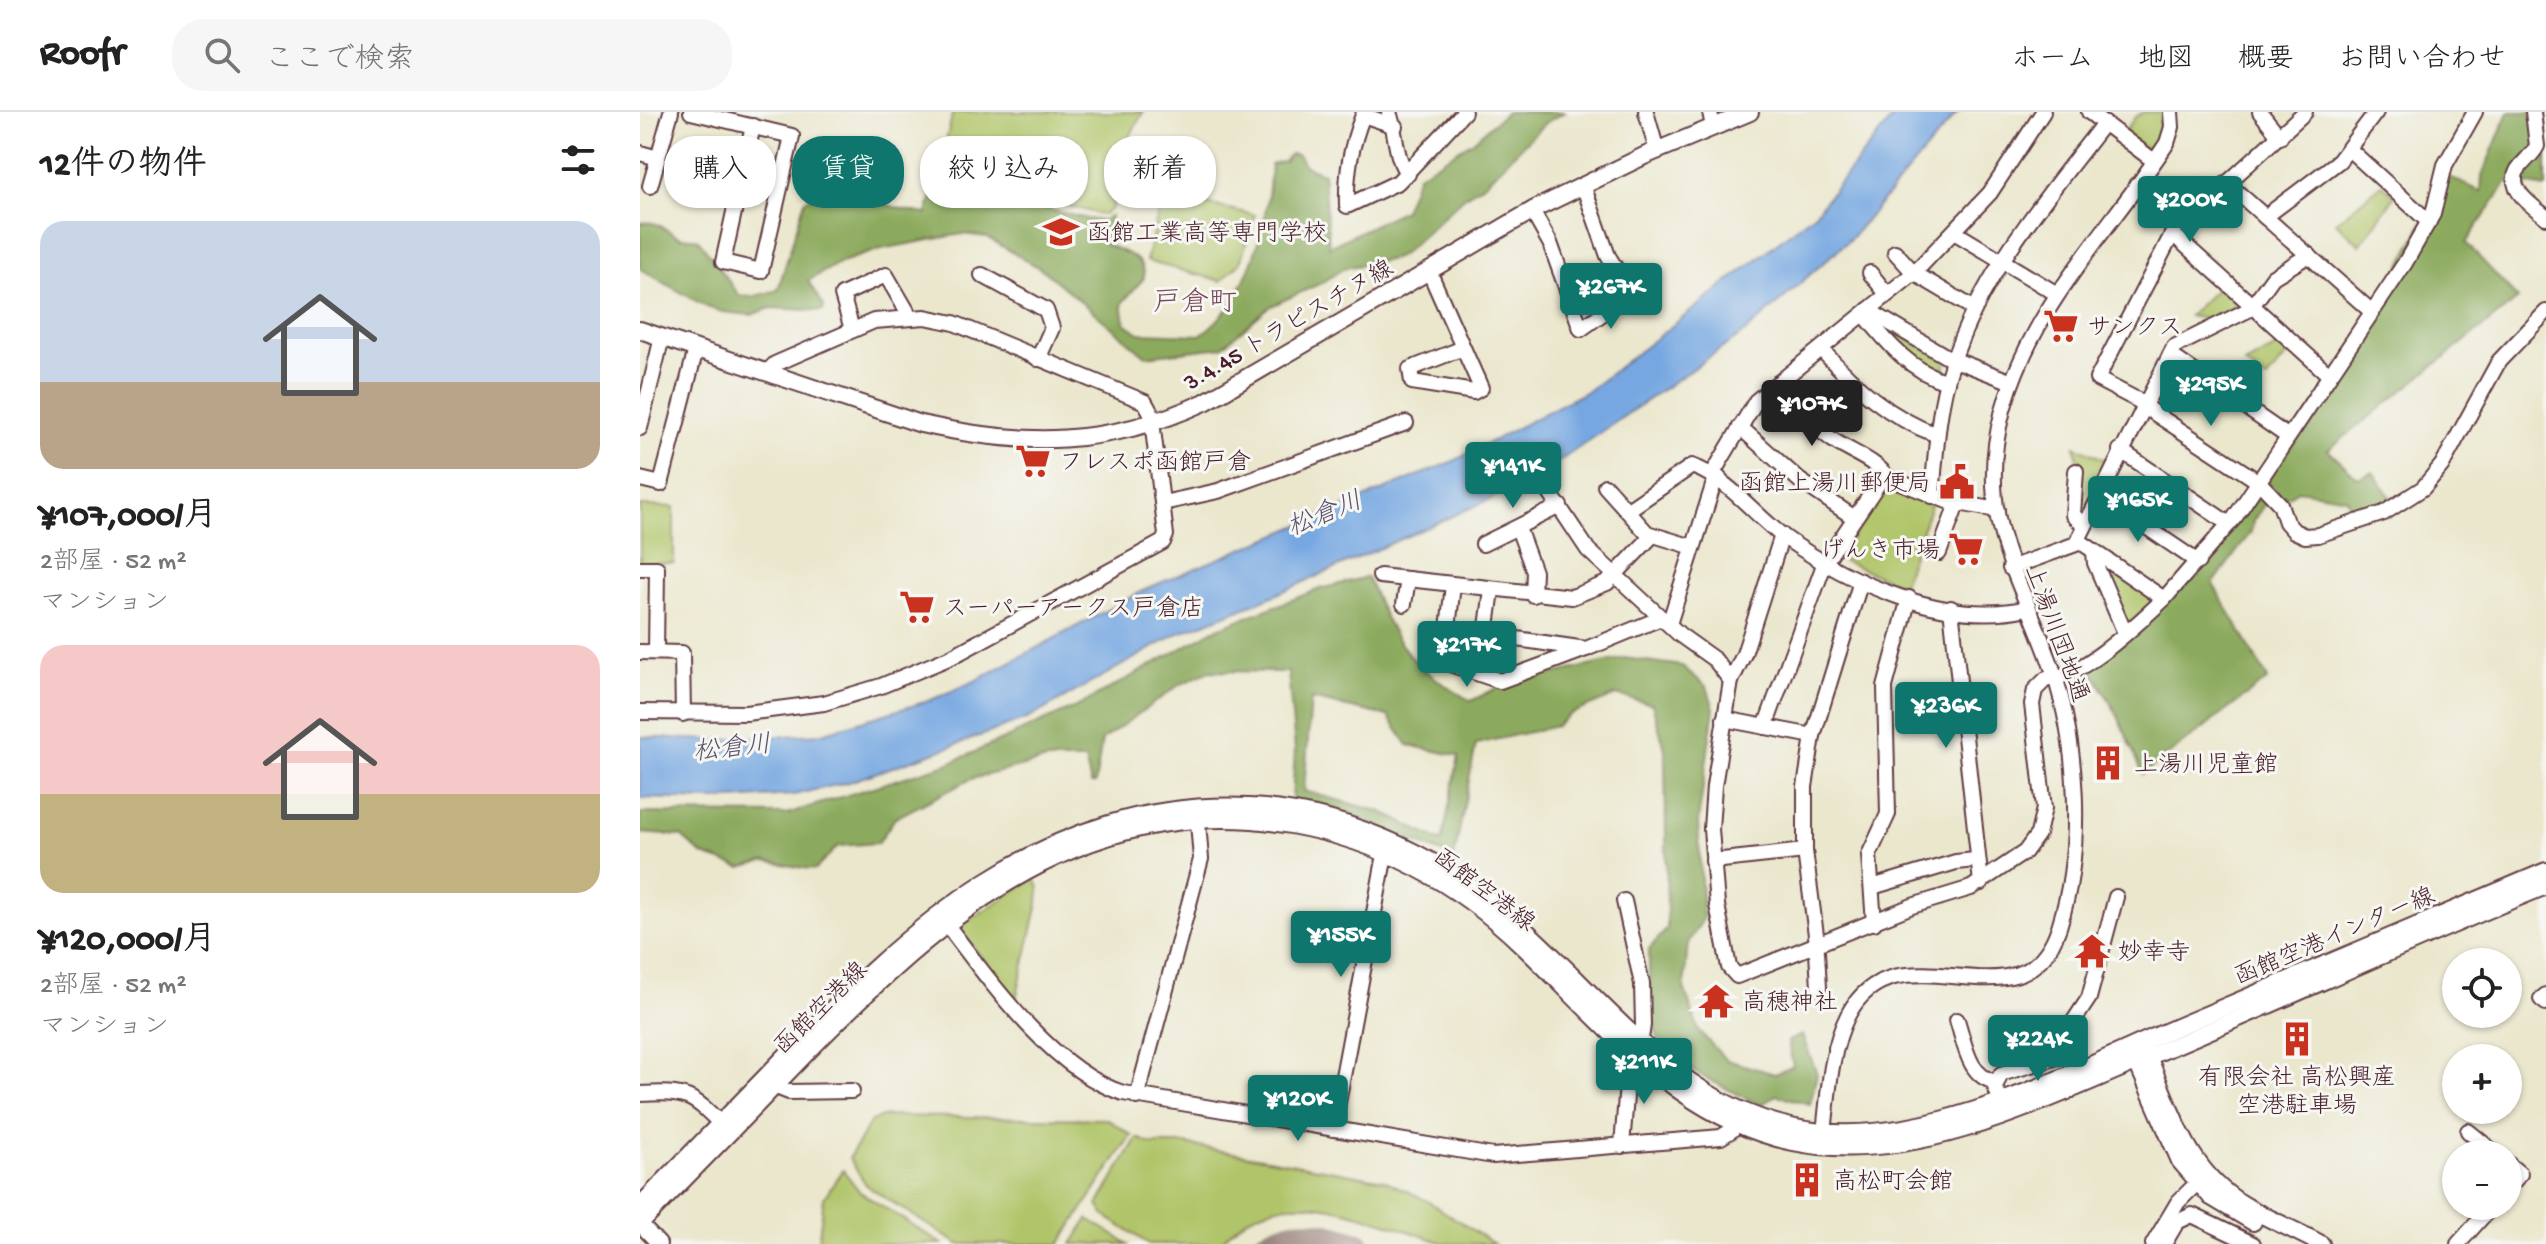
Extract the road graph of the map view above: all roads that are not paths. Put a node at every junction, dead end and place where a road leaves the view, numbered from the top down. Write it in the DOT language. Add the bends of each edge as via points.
graph roads {
  1 [pos="671,112"];
  2 [pos="691,112"];
  3 [pos="1646,112"];
  4 [pos="1750,112"];
  5 [pos="2089,112"];
  6 [pos="2171,112"];
  7 [pos="2260,112"];
  8 [pos="2305,112"];
  9 [pos="2376,112"];
  10 [pos="2533,112"];
  11 [pos="1460,113"];
  12 [pos="2041,113"];
  13 [pos="2471,114"];
  14 [pos="1392,119"];
  15 [pos="1711,120"];
  16 [pos="2104,123"];
  17 [pos="753,126"];
  18 [pos="2280,137"];
  19 [pos="2350,150"];
  20 [pos="1657,151"];
  21 [pos="640,153"];
  22 [pos="658,158"];
  23 [pos="2154,161"];
  24 [pos="1408,174"];
  25 [pos="2227,183"];
  26 [pos="1583,185"];
  27 [pos="2136,185"];
  28 [pos="650,186"];
  29 [pos="1532,211"];
  30 [pos="2265,217"];
  31 [pos="2546,217"];
  32 [pos="2180,219"];
  33 [pos="2429,222"];
  34 [pos="1954,232"];
  35 [pos="2173,234"];
  36 [pos="1895,252"];
  37 [pos="2309,255"];
  38 [pos="2003,262"];
  39 [pos="1429,271"];
  40 [pos="1870,273"];
  41 [pos="1914,273"];
  42 [pos="982,275"];
  43 [pos="1887,294"];
  44 [pos="2057,294"];
  45 [pos="2254,304"];
  46 [pos="1973,308"];
  47 [pos="907,311"];
  48 [pos="1866,312"];
  49 [pos="2372,312"];
  50 [pos="2546,312"];
  51 [pos="851,326"];
  52 [pos="640,330"];
  53 [pos="662,337"];
  54 [pos="1463,348"];
  55 [pos="696,349"];
  56 [pos="1821,349"];
  57 [pos="2170,355"];
  58 [pos="1038,359"];
  59 [pos="1953,359"];
  60 [pos="767,372"];
  61 [pos="2328,374"];
  62 [pos="1947,382"];
  63 [pos="2012,382"];
  64 [pos="1776,384"];
  65 [pos="2143,404"];
  66 [pos="1406,423"];
  67 [pos="1152,424"];
  68 [pos="1740,427"];
  69 [pos="640,428"];
  70 [pos="1937,435"];
  71 [pos="2287,436"];
  72 [pos="2120,450"];
  73 [pos="2076,471"];
  74 [pos="1716,475"];
  75 [pos="1887,477"];
  76 [pos="640,479"];
  77 [pos="2259,482"];
  78 [pos="1605,486"];
  79 [pos="1550,493"];
  80 [pos="2099,495"];
  81 [pos="1932,496"];
  82 [pos="1163,503"];
  83 [pos="1957,504"];
  84 [pos="1560,506"];
  85 [pos="1628,510"];
  86 [pos="1997,510"];
  87 [pos="1853,517"];
  88 [pos="2229,524"];
  89 [pos="2084,525"];
  90 [pos="1518,528"];
  91 [pos="1782,535"];
  92 [pos="1652,536"];
  93 [pos="2078,540"];
  94 [pos="1483,544"];
  95 [pos="1693,547"];
  96 [pos="2094,552"];
  97 [pos="1939,553"];
  98 [pos="1825,562"];
  99 [pos="2198,562"];
  100 [pos="640,568"];
  101 [pos="2010,568"];
  102 [pos="1380,576"];
  103 [pos="1408,579"];
  104 [pos="1612,579"];
  105 [pos="1861,581"];
  106 [pos="1453,585"];
  107 [pos="1492,590"];
  108 [pos="1533,595"];
  109 [pos="1909,598"];
  110 [pos="2164,599"];
  111 [pos="1404,604"];
  112 [pos="1951,608"];
  113 [pos="2027,608"];
  114 [pos="1660,621"];
  115 [pos="1448,629"];
  116 [pos="2125,633"];
  117 [pos="1486,634"];
  118 [pos="1586,649"];
  119 [pos="640,652"];
  120 [pos="656,652"];
  121 [pos="2056,679"];
  122 [pos="1731,681"];
  123 [pos="640,712"];
  124 [pos="683,714"];
  125 [pos="1724,719"];
  126 [pos="1765,727"];
  127 [pos="1813,736"];
  128 [pos="1198,814"];
  129 [pos="1387,846"];
  130 [pos="1805,851"];
  131 [pos="1975,860"];
  132 [pos="1713,861"];
  133 [pos="2546,871"];
  134 [pos="1981,883"];
  135 [pos="2546,886"];
  136 [pos="1872,887"];
  137 [pos="2116,897"];
  138 [pos="1624,901"];
  139 [pos="942,918"];
  140 [pos="1874,923"];
  141 [pos="1816,944"];
  142 [pos="1819,987"];
  143 [pos="2546,995"];
  144 [pos="2546,1003"];
  145 [pos="1957,1020"];
  146 [pos="1639,1052"];
  147 [pos="2139,1052"];
  148 [pos="2071,1053"];
  149 [pos="2048,1060"];
  150 [pos="1996,1082"];
  151 [pos="768,1084"];
  152 [pos="852,1091"];
  153 [pos="640,1094"];
  154 [pos="1137,1097"];
  155 [pos="2002,1106"];
  156 [pos="725,1128"];
  157 [pos="1333,1129"];
  158 [pos="1732,1130"];
  159 [pos="2468,1131"];
  160 [pos="1824,1140"];
  161 [pos="2479,1140"];
  162 [pos="1622,1146"];
  163 [pos="2201,1179"];
  164 [pos="640,1206"];
  165 [pos="2479,1220"];
  166 [pos="640,1224"];
  167 [pos="2155,1242"];
  168 [pos="659,1244"];
  169 [pos="2253,1244"];
  170 [pos="2297,1244"];
  171 [pos="2321,1244"];
  172 [pos="2458,1244"];
  1 -- 22 [label="street"];
  2 -- 17 [label="street"];
  3 -- 20 [label="street"];
  4 -- 15 [label="main road, 3.4.45 トラピスチヌ線"];
  5 -- 16 [label="street"];
  6 -- 23 [label="street, 上湯川団地通" via="2170,134"];
  7 -- 18 [label="street"];
  8 -- 18 [label="street"];
  9 -- 19 [label="street"];
  10 -- 31 [label="street" via="2537,146 2515,181 2522,196"];
  11 -- 24 [label="street"];
  12 -- 34 [label="street" via="1990,193"];
  13 -- 33 [label="street" via="2445,165"];
  14 -- 24 [label="street" via="1401,167"];
  14 -- 24 [label="street" via="1363,115 1346,174 1347,206"];
  15 -- 20 [label="main road, 3.4.45 トラピスチヌ線"];
  16 -- 23 [label="street"];
  16 -- 38 [label="street"];
  17 -- 17 [label="street" via="723,262 761,271 792,136"];
  18 -- 25 [label="street"];
  19 -- 30 [label="street"];
  19 -- 33 [label="street"];
  20 -- 26 [label="main road, 3.4.45 トラピスチヌ線"];
  21 -- 22 [label="street"];
  22 -- 28 [label="street"];
  23 -- 27 [label="street, 上湯川団地通"];
  25 -- 30 [label="street"];
  25 -- 32 [label="street"];
  26 -- 29 [label="main road, 3.4.45 トラピスチヌ線"];
  26 -- 29 [label="street" via="1608,256 1631,293 1581,329 1550,243"];
  27 -- 32 [label="street"];
  27 -- 44 [label="street, 上湯川団地通"];
  29 -- 39 [label="main road, 3.4.45 トラピスチヌ線"];
  30 -- 37 [label="street"];
  32 -- 35 [label="street"];
  33 -- 49 [label="street"];
  34 -- 38 [label="street"];
  34 -- 41 [label="street"];
  35 -- 45 [label="street"];
  35 -- 65 [label="street" via="2097,379"];
  36 -- 41 [label="street"];
  37 -- 45 [label="street" via="2273,277"];
  37 -- 49 [label="street"];
  38 -- 44 [label="street"];
  38 -- 46 [label="street"];
  39 -- 54 [label="street"];
  39 -- 67 [label="main road, 3.4.45 トラピスチヌ線" via="1217,395"];
  40 -- 43 [label="street"];
  41 -- 43 [label="street"];
  41 -- 46 [label="street"];
  42 -- 58 [label="street" via="1046,310 1052,328"];
  43 -- 48 [label="street"];
  44 -- 63 [label="street, 上湯川団地通"];
  45 -- 57 [label="street" via="2174,347"];
  45 -- 61 [label="street"];
  46 -- 59 [label="street"];
  47 -- 51 [label="street" via="886,275 842,295"];
  48 -- 56 [label="street"];
  48 -- 59 [label="street"];
  48 -- 62 [label="street" via="1909,361"];
  49 -- 61 [label="street"];
  50 -- 77 [label="street" via="2499,361 2433,477 2397,507 2305,536 2288,526 2280,504"];
  52 -- 53 [label="main road, 3.4.45 トラピスチヌ線"];
  53 -- 55 [label="main road, 3.4.45 トラピスチヌ線"];
  53 -- 69 [label="street"];
  54 -- 54 [label="street" via="1481,388 1474,392 1412,382 1410,369"];
  55 -- 60 [label="main road, 3.4.45 トラピスチヌ線"];
  55 -- 76 [label="street" via="661,484"];
  56 -- 64 [label="street"];
  56 -- 70 [label="street" via="1876,404"];
  57 -- 65 [label="street"];
  57 -- 71 [label="street"];
  58 -- 60 [label="street" via="954,323 897,317 864,325"];
  58 -- 67 [label="street" via="1145,402"];
  59 -- 62 [label="street"];
  59 -- 63 [label="street"];
  60 -- 67 [label="main road, 3.4.45 トラピスチヌ線" via="966,434 1085,439"];
  61 -- 71 [label="street"];
  62 -- 70 [label="street"];
  63 -- 86 [label="street, 上湯川団地通" via="1996,447"];
  64 -- 68 [label="street" via="1756,401"];
  64 -- 75 [label="street" via="1816,427"];
  65 -- 72 [label="street"];
  65 -- 77 [label="street"];
  66 -- 82 [label="street" via="1218,491"];
  67 -- 82 [label="street"];
  68 -- 74 [label="street"];
  68 -- 87 [label="street" via="1799,480"];
  70 -- 81 [label="street"];
  71 -- 77 [label="street"];
  72 -- 80 [label="street"];
  72 -- 88 [label="street"];
  73 -- 89 [label="street" via="2073,515"];
  74 -- 85 [label="street" via="1692,466"];
  74 -- 91 [label="street"];
  74 -- 95 [label="street"];
  75 -- 81 [label="street"];
  75 -- 87 [label="street"];
  77 -- 88 [label="street"];
  78 -- 85 [label="street"];
  79 -- 84 [label="street"];
  80 -- 89 [label="street"];
  80 -- 99 [label="street"];
  81 -- 83 [label="street"];
  82 -- 124 [label="street" via="1163,542 909,675 824,703"];
  83 -- 86 [label="street"];
  83 -- 97 [label="street"];
  84 -- 90 [label="street"];
  84 -- 104 [label="street"];
  85 -- 92 [label="street"];
  86 -- 101 [label="street, 上湯川団地通"];
  87 -- 98 [label="street"];
  88 -- 99 [label="street"];
  89 -- 93 [label="street"];
  90 -- 94 [label="street"];
  90 -- 108 [label="street" via="1534,572"];
  91 -- 98 [label="street"];
  91 -- 122 [label="street"];
  92 -- 95 [label="street"];
  92 -- 104 [label="street"];
  93 -- 96 [label="street"];
  93 -- 101 [label="street"];
  95 -- 114 [label="street"];
  96 -- 110 [label="street"];
  96 -- 116 [label="street"];
  98 -- 105 [label="street"];
  98 -- 126 [label="street"];
  99 -- 110 [label="street"];
  100 -- 120 [label="street" via="657,568"];
  101 -- 113 [label="street, 上湯川団地通"];
  102 -- 103 [label="street"];
  103 -- 106 [label="street"];
  103 -- 111 [label="street"];
  104 -- 108 [label="street" via="1572,597"];
  104 -- 114 [label="street"];
  105 -- 109 [label="street"];
  105 -- 127 [label="street"];
  106 -- 107 [label="street"];
  106 -- 115 [label="street"];
  107 -- 108 [label="street"];
  107 -- 117 [label="street"];
  109 -- 112 [label="street"];
  109 -- 136 [label="street" via="1885,687 1888,814 1871,849"];
  110 -- 116 [label="street"];
  112 -- 113 [label="street" via="1988,613"];
  112 -- 131 [label="street"];
  113 -- 121 [label="street, 上湯川団地通"];
  114 -- 118 [label="street"];
  114 -- 122 [label="street" via="1715,660"];
  115 -- 117 [label="street"];
  115 -- 118 [label="street" via="1444,662 1500,681"];
  116 -- 121 [label="street"];
  117 -- 118 [label="street"];
  119 -- 120 [label="street"];
  120 -- 124 [label="street" via="682,653"];
  121 -- 134 [label="street" via="2041,682 2033,700 2043,800 2038,834 2025,852"];
  121 -- 160 [label="street, 上湯川団地通" via="2068,735 2075,820 2061,920 2052,944 2034,964 2003,979 1914,972 1872,986 1842,1029"];
  122 -- 125 [label="street"];
  123 -- 124 [label="street"];
  125 -- 126 [label="street"];
  125 -- 132 [label="street" via="1714,786"];
  126 -- 127 [label="street"];
  127 -- 130 [label="street" via="1803,815"];
  128 -- 129 [label="main road, 函館空港線" via="1286,824"];
  128 -- 139 [label="main road, 函館空港線" via="1079,846"];
  128 -- 154 [label="street" via="1201,859"];
  129 -- 146 [label="main road, 函館空港線" via="1493,919"];
  129 -- 157 [label="street"];
  130 -- 132 [label="street"];
  130 -- 141 [label="street"];
  131 -- 134 [label="street"];
  131 -- 136 [label="street"];
  132 -- 141 [label="street" via="1732,973 1745,974"];
  133 -- 147 [label="main road, 函館空港インター線"];
  134 -- 140 [label="street"];
  135 -- 147 [label="main road, 函館空港インター線"];
  136 -- 140 [label="street"];
  137 -- 149 [label="street" via="2089,998"];
  138 -- 146 [label="street" via="1642,984"];
  139 -- 151 [label="main road, 函館空港線"];
  139 -- 154 [label="street" via="1058,1057 1098,1083"];
  140 -- 141 [label="street"];
  141 -- 142 [label="street"];
  143 -- 144 [label="street" via="2541,999"];
  145 -- 150 [label="street" via="1974,1069 1984,1080"];
  146 -- 160 [label="main road, 函館空港線" via="1680,1092 1724,1118 1775,1138"];
  146 -- 162 [label="street" via="1627,1084"];
  147 -- 155 [label="main road, 函館空港線"];
  147 -- 163 [label="main road" via="2164,1132"];
  148 -- 149 [label="street"];
  149 -- 150 [label="street" via="2001,1074"];
  150 -- 155 [label="street"];
  151 -- 152 [label="street" via="816,1097"];
  151 -- 156 [label="main road, 函館空港線"];
  153 -- 156 [label="street" via="682,1093"];
  154 -- 157 [label="street"];
  155 -- 160 [label="main road, 函館空港線" via="1900,1144"];
  156 -- 164 [label="main road, 函館空港線"];
  156 -- 166 [label="main road, 函館空港線"];
  157 -- 162 [label="street" via="1493,1156"];
  158 -- 162 [label="street" via="1721,1137"];
  159 -- 161 [label="street"];
  163 -- 167 [label="street"];
  163 -- 170 [label="main road" via="2235,1213"];
  163 -- 171 [label="main road"];
  165 -- 172 [label="street"];
  166 -- 168 [label="street"];
  167 -- 169 [label="street" via="2192,1215"];
}
